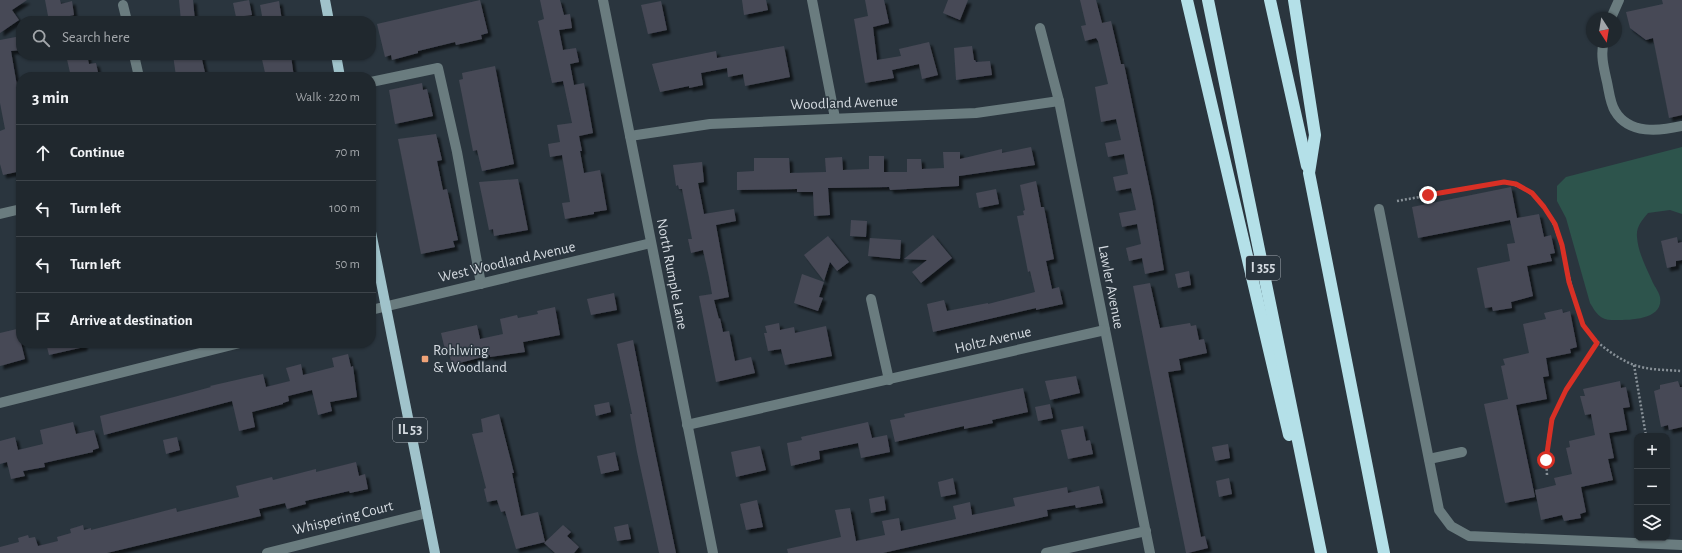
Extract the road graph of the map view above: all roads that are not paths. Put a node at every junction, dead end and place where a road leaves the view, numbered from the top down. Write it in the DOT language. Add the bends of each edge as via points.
graph roads {
  1 [pos="325,0"];
  2 [pos="603,0"];
  3 [pos="812,0"];
  4 [pos="1187,0"];
  5 [pos="1208,0"];
  6 [pos="1270,0"];
  7 [pos="1294,0"];
  8 [pos="1619,0"];
  9 [pos="123,6"];
  10 [pos="1613,12"];
  11 [pos="126,16"];
  12 [pos="328,16"];
  13 [pos="1040,28"];
  14 [pos="1604,48"];
  15 [pos="135,60"];
  16 [pos="337,60"];
  17 [pos="138,72"];
  18 [pos="339,72"];
  19 [pos="376,81"];
  20 [pos="1059,101"];
  21 [pos="835,118"];
  22 [pos="1682,126"];
  23 [pos="630,136"];
  24 [pos="1309,173"];
  25 [pos="1379,209"];
  26 [pos="16,210"];
  27 [pos="0,214"];
  28 [pos="651,243"];
  29 [pos="376,257"];
  30 [pos="481,284"];
  31 [pos="871,299"];
  32 [pos="386,307"];
  33 [pos="376,309"];
  34 [pos="1105,330"];
  35 [pos="220,348"];
  36 [pos="889,380"];
  37 [pos="0,403"];
  38 [pos="688,425"];
  39 [pos="1462,452"];
  40 [pos="1429,459"];
  41 [pos="427,513"];
  42 [pos="1146,531"];
  43 [pos="1318,536"];
  44 [pos="1682,545"];
  45 [pos="267,553"];
  46 [pos="435,553"];
  47 [pos="713,553"];
  48 [pos="1046,553"];
  49 [pos="1150,553"];
  50 [pos="1321,553"];
  51 [pos="1384,553"];
  1 -- 12 [label="main road"];
  2 -- 23 [label="street, North Rumple Lane"];
  3 -- 21 [label="street"];
  4 -- 43 [label="highway" via="1294,460"];
  5 -- 43 [label="highway, I 355"];
  6 -- 24 [label="highway"];
  7 -- 24 [label="highway" via="1315,135"];
  8 -- 10 [label="street"];
  9 -- 11 [label="street"];
  13 -- 20 [label="street, Lawler Avenue"];
  14 -- 22 [label="street" via="1604,67 1615,112 1628,124 1644,130"];
  15 -- 17 [label="street"];
  16 -- 18 [label="main road"];
  19 -- 30 [label="street" via="438,68 457,152"];
  20 -- 21 [label="street, Woodland Avenue" via="976,113"];
  20 -- 34 [label="street, Lawler Avenue"];
  21 -- 23 [label="street, Woodland Avenue" via="710,124"];
  23 -- 28 [label="street, North Rumple Lane"];
  24 -- 51 [label="highway"];
  25 -- 40 [label="street"];
  26 -- 27 [label="street"];
  28 -- 30 [label="street, West Woodland Avenue"];
  28 -- 38 [label="street, North Rumple Lane"];
  29 -- 32 [label="main road, IL 53"];
  30 -- 32 [label="street, West Woodland Avenue"];
  31 -- 36 [label="street"];
  32 -- 33 [label="street, West Woodland Avenue"];
  32 -- 41 [label="main road, IL 53"];
  34 -- 36 [label="street, Holtz Avenue"];
  34 -- 42 [label="street, Lawler Avenue"];
  35 -- 37 [label="street"];
  36 -- 38 [label="street, Holtz Avenue"];
  38 -- 47 [label="street, North Rumple Lane"];
  39 -- 40 [label="street"];
  40 -- 44 [label="street" via="1440,510 1451,526 1470,536"];
  41 -- 45 [label="street, Whispering Court"];
  41 -- 46 [label="main road, IL 53"];
  42 -- 48 [label="street"];
  42 -- 49 [label="street, Lawler Avenue"];
  43 -- 50 [label="highway, I 355"];
}
